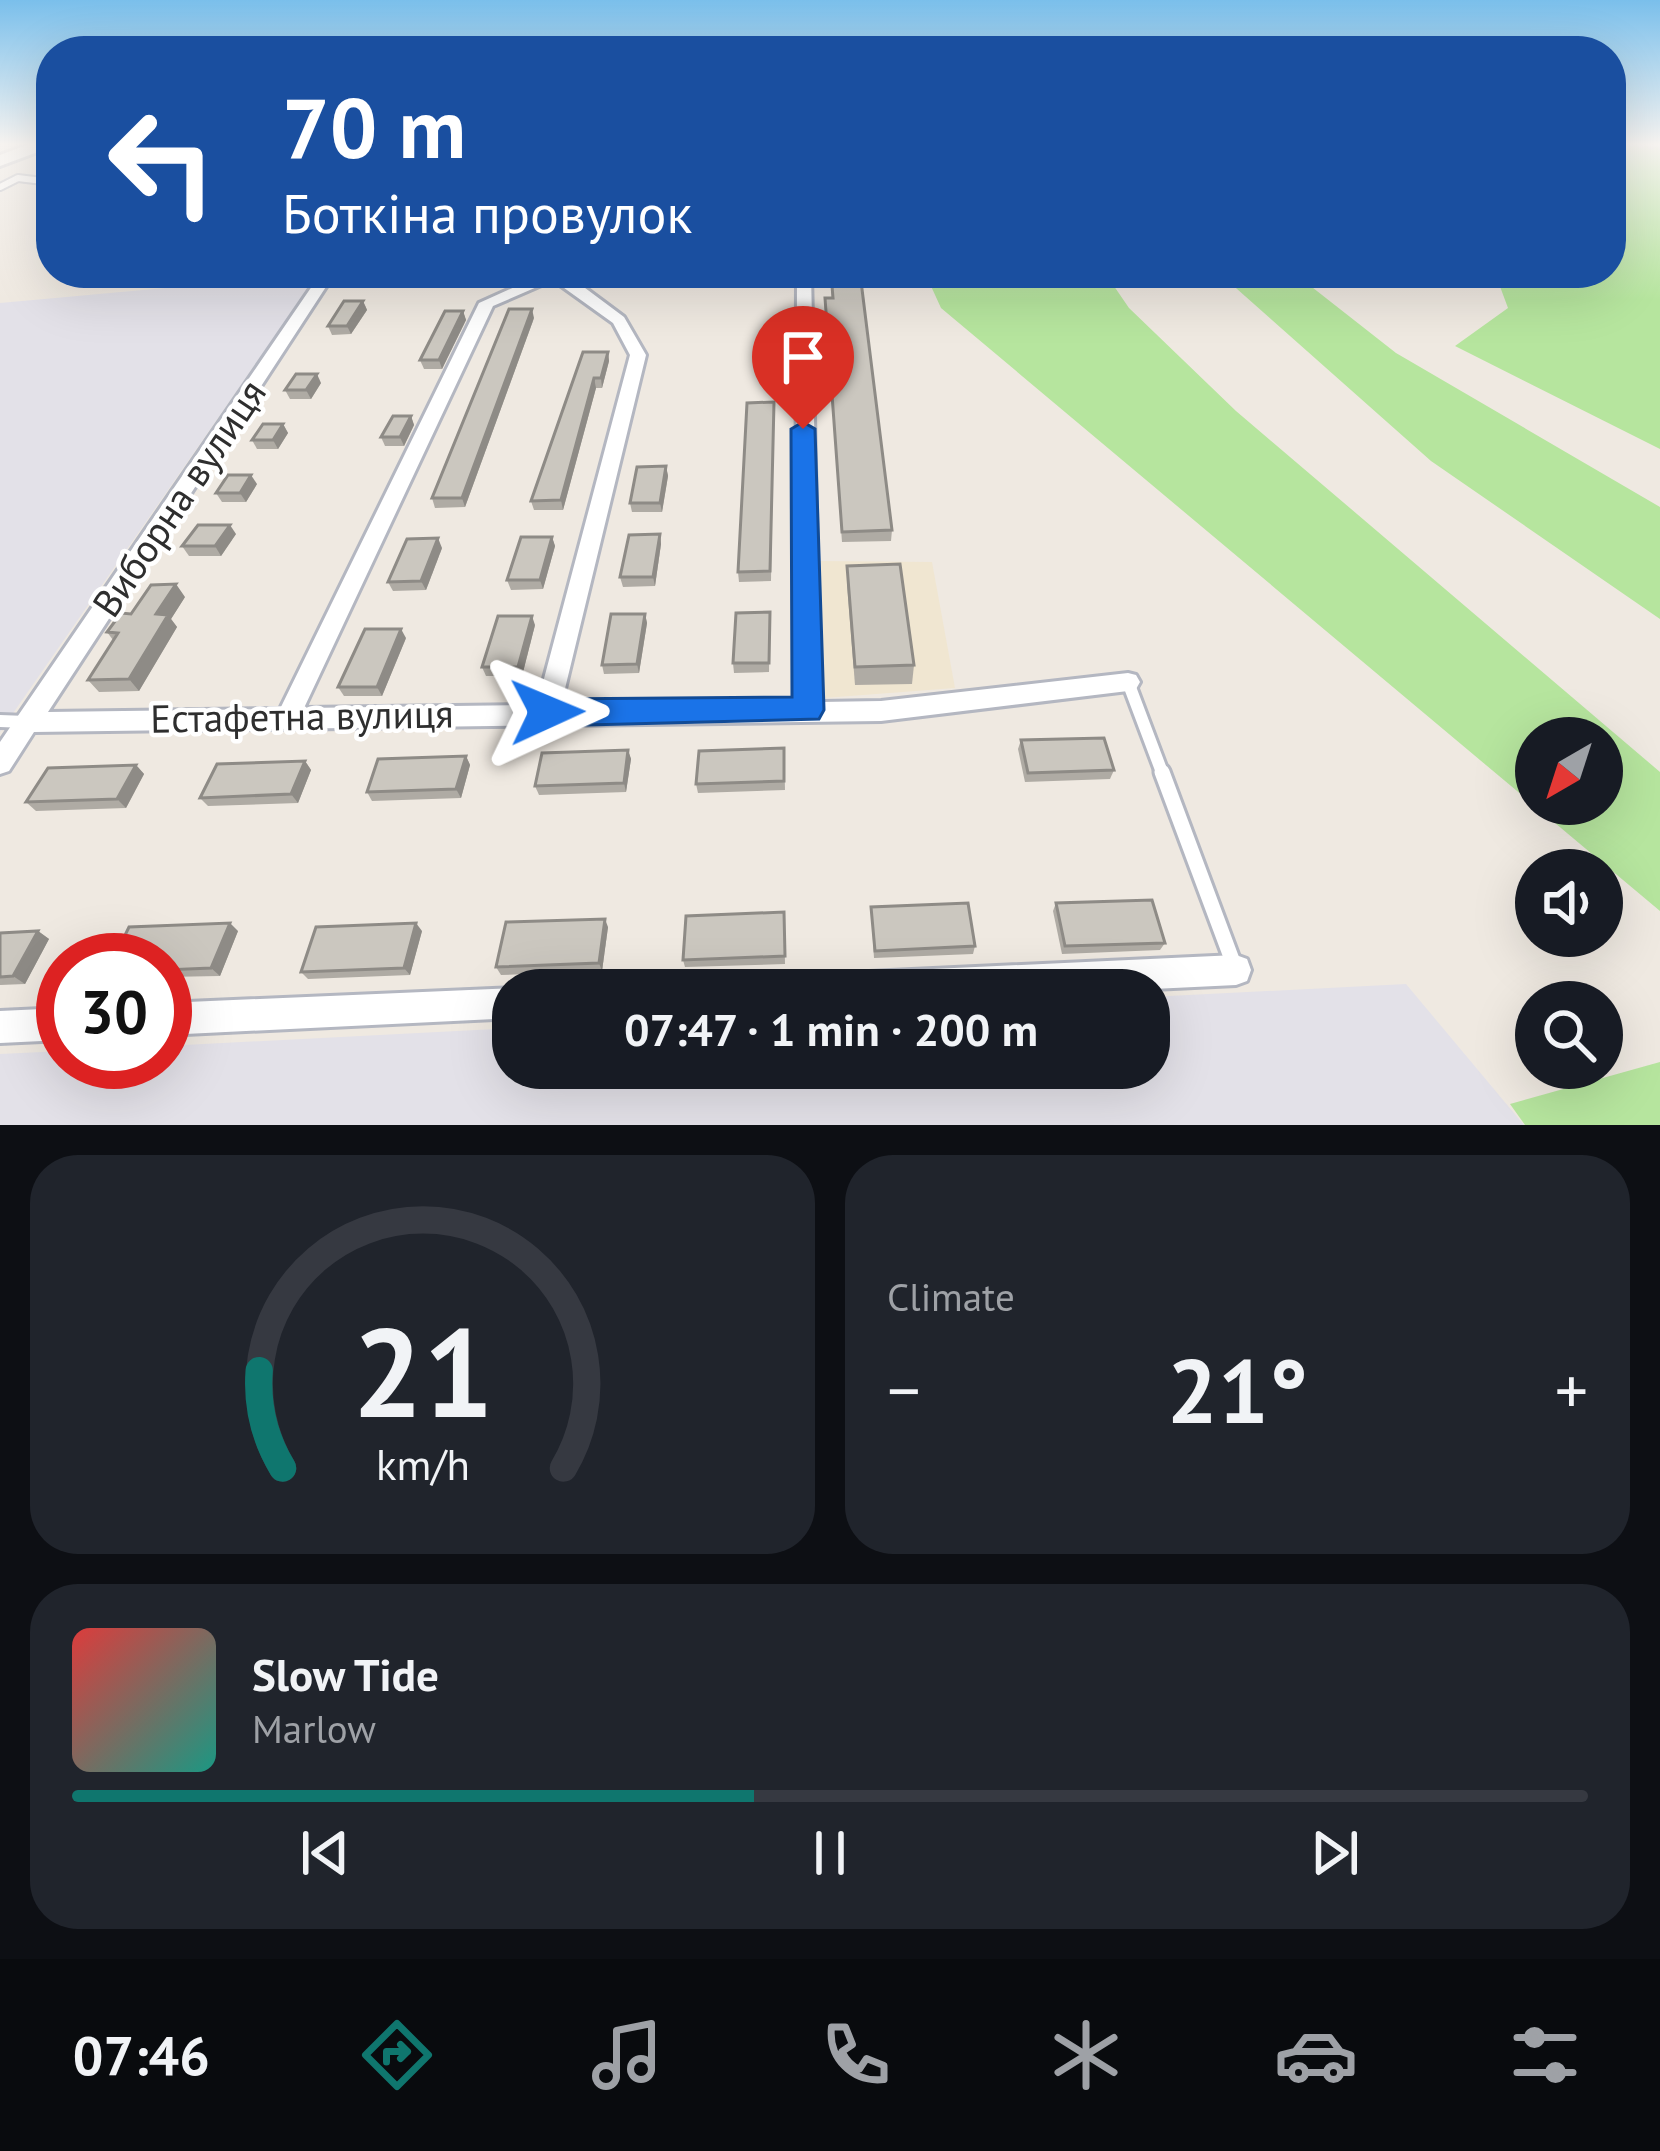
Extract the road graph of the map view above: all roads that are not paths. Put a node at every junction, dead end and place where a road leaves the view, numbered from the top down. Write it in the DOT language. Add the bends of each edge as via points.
graph roads {
  1 [pos="318,288"];
  2 [pos="523,288"];
  3 [pos="576,288"];
  4 [pos="804,288"];
  5 [pos="1128,682"];
  6 [pos="808,710"];
  7 [pos="547,712"];
  8 [pos="289,716"];
  9 [pos="0,721"];
  10 [pos="29,722"];
  11 [pos="0,763"];
  12 [pos="1236,970"];
  13 [pos="1170,973"];
  14 [pos="492,1004"];
  15 [pos="192,1018"];
  16 [pos="36,1025"];
  17 [pos="0,1027"];
  1 -- 10 [label="street, Виборна вулиця"];
  2 -- 8 [label="street" via="487,303"];
  3 -- 7 [label="street" via="619,320 638,355"];
  4 -- 6 [label="street"];
  5 -- 6 [label="street, Естафетна вулиця" via="881,711"];
  5 -- 12 [label="lane"];
  6 -- 7 [label="street, Естафетна вулиця"];
  7 -- 8 [label="street, Естафетна вулиця"];
  8 -- 10 [label="street, Естафетна вулиця"];
  9 -- 10 [label="lane"];
  10 -- 11 [label="street"];
  12 -- 13 [label="street"];
  14 -- 15 [label="street"];
  16 -- 17 [label="street"];
}
